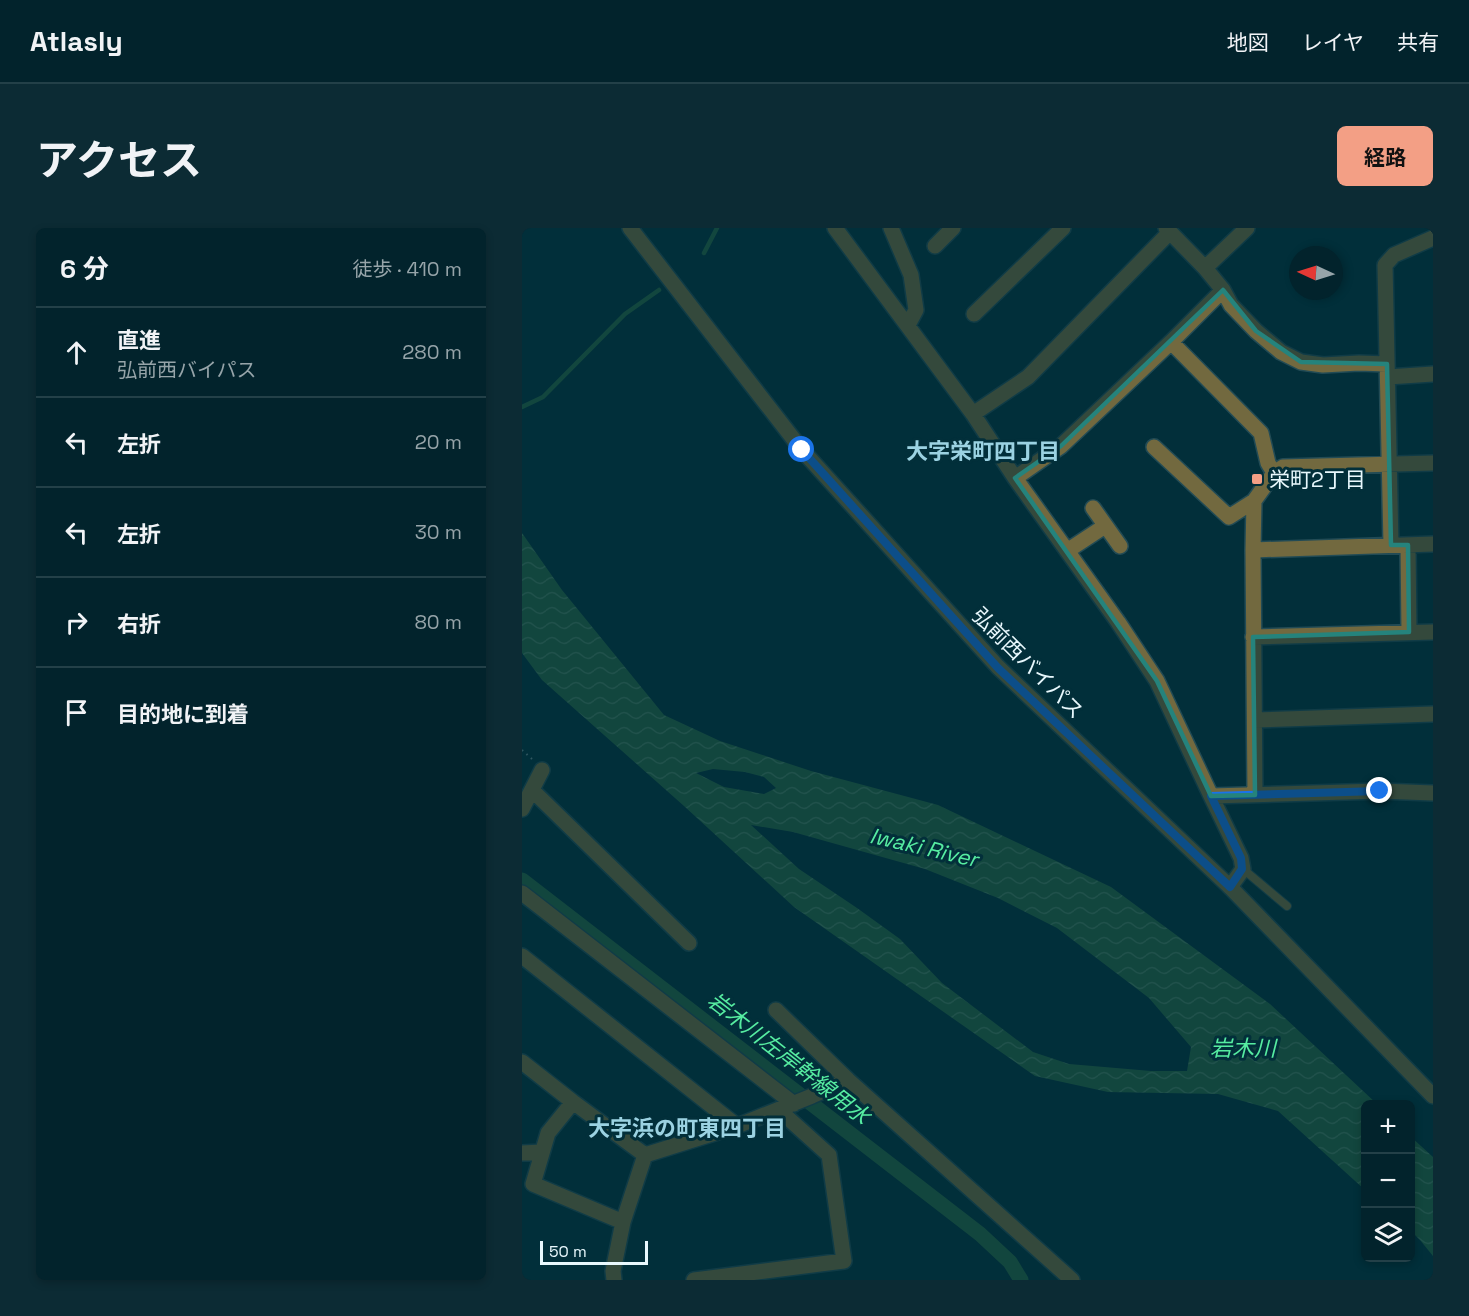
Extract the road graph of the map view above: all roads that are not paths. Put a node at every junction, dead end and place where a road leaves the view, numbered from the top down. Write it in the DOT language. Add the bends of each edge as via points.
graph roads {
  1 [pos="630,228"];
  2 [pos="835,228"];
  3 [pos="891,228"];
  4 [pos="953,228"];
  5 [pos="1063,228"];
  6 [pos="1247,228"];
  7 [pos="1168,230"];
  8 [pos="1433,238"];
  9 [pos="935,246"];
  10 [pos="1205,268"];
  11 [pos="1223,290"];
  12 [pos="974,314"];
  13 [pos="908,325"];
  14 [pos="1172,342"];
  15 [pos="1387,370"];
  16 [pos="1433,374"];
  17 [pos="973,414"];
  18 [pos="1154,447"];
  19 [pos="1433,463"];
  20 [pos="1389,464"];
  21 [pos="1274,473"];
  22 [pos="1015,478"];
  23 [pos="1254,501"];
  24 [pos="1093,508"];
  25 [pos="1106,526"];
  26 [pos="1433,544"];
  27 [pos="1391,545"];
  28 [pos="1408,545"];
  29 [pos="1120,546"];
  30 [pos="1253,550"];
  31 [pos="1067,551"];
  32 [pos="1409,632"];
  33 [pos="1433,632"];
  34 [pos="1253,638"];
  35 [pos="1433,714"];
  36 [pos="1255,720"];
  37 [pos="542,770"];
  38 [pos="532,790"];
  39 [pos="1433,792"];
  40 [pos="1255,795"];
  41 [pos="1211,796"];
  42 [pos="522,809"];
  43 [pos="1242,869"];
  44 [pos="1230,887"];
  45 [pos="522,893"];
  46 [pos="1287,906"];
  47 [pos="689,943"];
  48 [pos="525,964"];
  49 [pos="776,1010"];
  50 [pos="522,1062"];
  51 [pos="848,1080"];
  52 [pos="1433,1096"];
  53 [pos="802,1100"];
  54 [pos="573,1102"];
  55 [pos="779,1110"];
  56 [pos="737,1126"];
  57 [pos="542,1152"];
  58 [pos="522,1153"];
  59 [pos="645,1155"];
  60 [pos="623,1222"];
  61 [pos="614,1280"];
  62 [pos="694,1280"];
  63 [pos="1072,1280"];
  1 -- 44 [label="street, 弘前西バイパス" via="802,450 998,668"];
  2 -- 13 [label="street"];
  3 -- 13 [label="street" via="911,275 916,310"];
  4 -- 9 [label="street"];
  5 -- 12 [label="street"];
  6 -- 10 [label="street"];
  7 -- 10 [label="street"];
  7 -- 17 [label="street" via="1028,377"];
  8 -- 15 [label="street" via="1394,255 1385,265"];
  10 -- 11 [label="street"];
  11 -- 14 [label="street"];
  11 -- 15 [label="street" via="1231,305 1256,331 1281,352 1301,362 1359,363"];
  13 -- 17 [label="street"];
  14 -- 21 [label="street" via="1261,434"];
  14 -- 22 [label="street" via="1061,446"];
  15 -- 16 [label="street"];
  15 -- 20 [label="street"];
  17 -- 22 [label="street"];
  18 -- 23 [label="street" via="1229,517"];
  19 -- 20 [label="street"];
  20 -- 21 [label="street" via="1283,467"];
  20 -- 27 [label="street"];
  21 -- 23 [label="street"];
  22 -- 31 [label="street"];
  23 -- 30 [label="street"];
  24 -- 25 [label="street"];
  25 -- 29 [label="street"];
  25 -- 31 [label="street"];
  26 -- 28 [label="street"];
  27 -- 28 [label="street"];
  27 -- 30 [label="street"];
  28 -- 32 [label="street"];
  30 -- 34 [label="street"];
  31 -- 41 [label="street" via="1157,681"];
  32 -- 33 [label="street"];
  32 -- 34 [label="street"];
  34 -- 36 [label="street"];
  35 -- 36 [label="street"];
  36 -- 40 [label="street"];
  37 -- 38 [label="street"];
  38 -- 42 [label="street"];
  38 -- 47 [label="street"];
  39 -- 40 [label="street"];
  40 -- 41 [label="street"];
  41 -- 43 [label="street" via="1241,858"];
  43 -- 44 [label="street"];
  43 -- 46 [label="lane"];
  44 -- 52 [label="street, 弘前西バイパス"];
  45 -- 53 [label="street"];
  48 -- 56 [label="street"];
  49 -- 51 [label="street"];
  50 -- 54 [label="street"];
  51 -- 53 [label="street"];
  51 -- 63 [label="street"];
  53 -- 55 [label="street"];
  54 -- 57 [label="street" via="548,1133"];
  54 -- 59 [label="street"];
  55 -- 56 [label="street"];
  55 -- 62 [label="street" via="829,1155 844,1261"];
  56 -- 59 [label="street"];
  57 -- 58 [label="street"];
  57 -- 60 [label="street" via="533,1184"];
  59 -- 60 [label="street"];
  60 -- 61 [label="street"];
}
